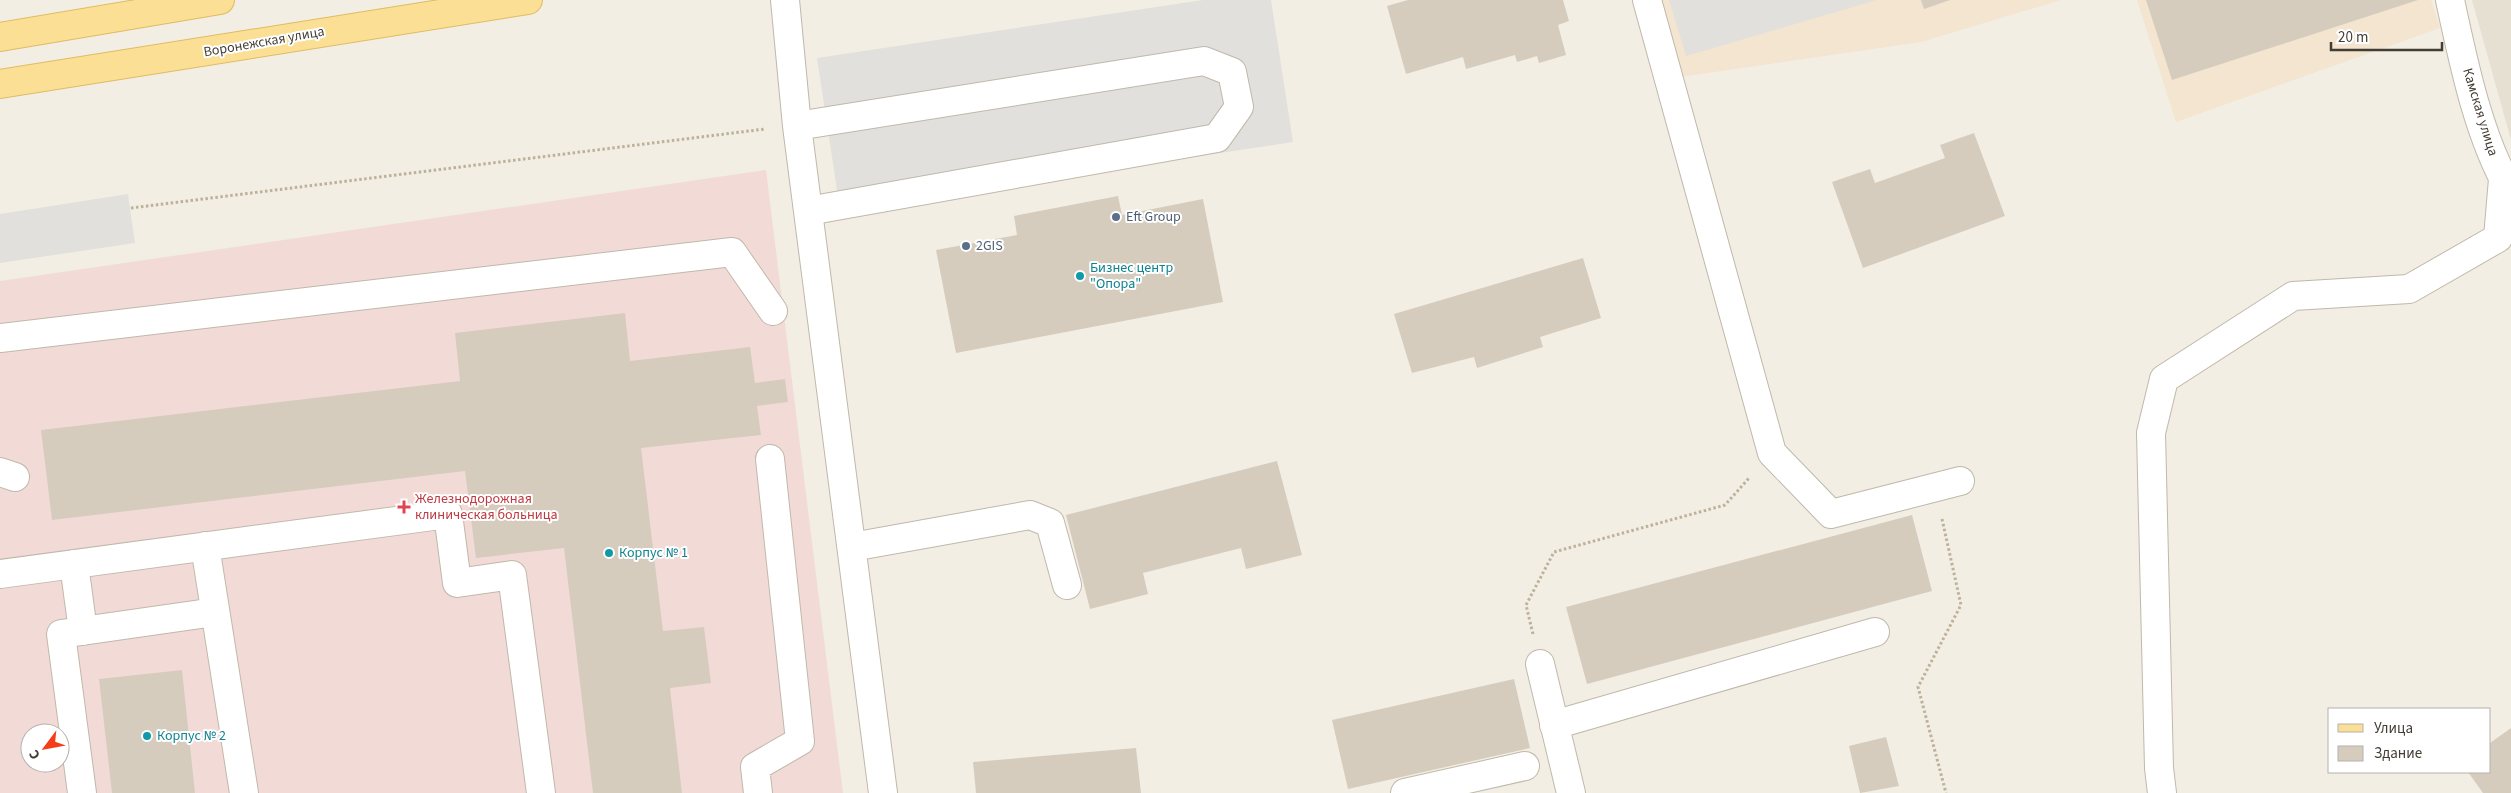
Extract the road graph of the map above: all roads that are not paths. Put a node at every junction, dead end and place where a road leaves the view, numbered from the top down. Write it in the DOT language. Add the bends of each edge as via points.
graph roads {
  1 [pos="220,0"];
  2 [pos="528,0"];
  3 [pos="785,0"];
  4 [pos="1647,0"];
  5 [pos="2450,0"];
  6 [pos="0,37"];
  7 [pos="0,84"];
  8 [pos="797,126"];
  9 [pos="2507,186"];
  10 [pos="808,211"];
  11 [pos="2505,246"];
  12 [pos="773,312"];
  13 [pos="0,338"];
  14 [pos="770,459"];
  15 [pos="1960,481"];
  16 [pos="205,546"];
  17 [pos="852,547"];
  18 [pos="74,564"];
  19 [pos="0,574"];
  20 [pos="1067,585"];
  21 [pos="215,612"];
  22 [pos="83,631"];
  23 [pos="1876,632"];
  24 [pos="1540,664"];
  25 [pos="1554,725"];
  26 [pos="1525,766"];
  27 [pos="82,793"];
  28 [pos="244,793"];
  29 [pos="541,793"];
  30 [pos="758,793"];
  31 [pos="883,793"];
  32 [pos="1406,793"];
  33 [pos="1571,793"];
  34 [pos="2162,793"];
  1 -- 6 [label="main road"];
  2 -- 7 [label="main road, Воронежская улица"];
  3 -- 8 [label="street"];
  4 -- 15 [label="street" via="1772,453 1831,514"];
  5 -- 9 [label="street, Камская улица" via="2487,142"];
  8 -- 10 [label="street"];
  8 -- 10 [label="street" via="1204,61 1232,72 1239,107 1217,138"];
  9 -- 11 [label="street"];
  10 -- 17 [label="street"];
  11 -- 34 [label="street" via="2409,289 2293,296 2164,378 2151,433"];
  12 -- 13 [label="street" via="732,252"];
  14 -- 30 [label="street" via="800,741 755,767"];
  16 -- 18 [label="street"];
  16 -- 21 [label="street"];
  16 -- 29 [label="street" via="448,514 456,583 512,575"];
  17 -- 20 [label="street" via="1030,515 1050,523"];
  17 -- 31 [label="street"];
  18 -- 19 [label="street"];
  18 -- 22 [label="street"];
  21 -- 22 [label="street"];
  21 -- 28 [label="street"];
  22 -- 27 [label="street" via="61,634"];
  23 -- 25 [label="street"];
  24 -- 25 [label="street"];
  25 -- 33 [label="street"];
  26 -- 32 [label="street"];
}
